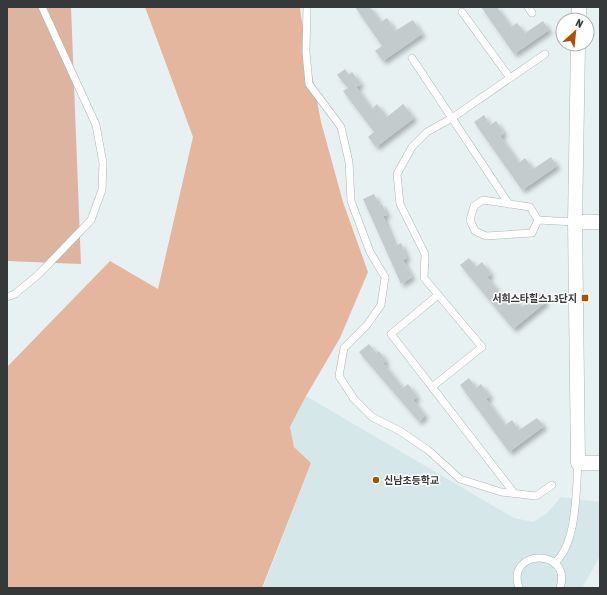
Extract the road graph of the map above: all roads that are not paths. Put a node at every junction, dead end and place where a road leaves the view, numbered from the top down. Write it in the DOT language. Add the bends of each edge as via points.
graph roads {
  1 [pos="42,7"];
  2 [pos="307,7"];
  3 [pos="462,12"];
  4 [pos="578,52"];
  5 [pos="545,54"];
  6 [pos="412,58"];
  7 [pos="510,78"];
  8 [pos="452,118"];
  9 [pos="509,204"];
  10 [pos="538,220"];
  11 [pos="575,222"];
  12 [pos="600,222"];
  13 [pos="438,294"];
  14 [pos="7,297"];
  15 [pos="432,387"];
  16 [pos="578,463"];
  17 [pos="600,464"];
  18 [pos="552,485"];
  19 [pos="514,493"];
  20 [pos="554,563"];
  21 [pos="519,588"];
  22 [pos="560,588"];
  1 -- 14 [label="lane" via="96,125 103,164 102,190 91,220 39,274 15,294"];
  2 -- 19 [label="lane" via="306,52 309,84 341,127 349,162 351,200 370,252 385,277 381,305 367,325 344,348 340,376 354,399 372,417 400,431 428,450 460,479 501,492"];
  3 -- 7 [label="lane"];
  4 -- 11 [label="street"];
  5 -- 7 [label="lane"];
  6 -- 8 [label="lane"];
  7 -- 8 [label="lane"];
  8 -- 9 [label="lane"];
  8 -- 13 [label="lane" via="427,132 412,147 397,174 400,204 425,254 424,278"];
  9 -- 10 [label="lane" via="530,207"];
  9 -- 10 [label="lane" via="483,200 474,206 470,220 475,231 486,236 532,234"];
  10 -- 11 [label="lane"];
  11 -- 12 [label="street"];
  11 -- 16 [label="street"];
  13 -- 15 [label="lane" via="391,334"];
  13 -- 15 [label="lane" via="482,347"];
  15 -- 19 [label="lane"];
  16 -- 17 [label="street"];
  16 -- 20 [label="lane" via="570,539 560,558"];
  18 -- 19 [label="lane" via="536,496"];
  20 -- 21 [label="lane" via="541,557 527,561 518,572"];
  20 -- 22 [label="lane" via="562,575"];
}
